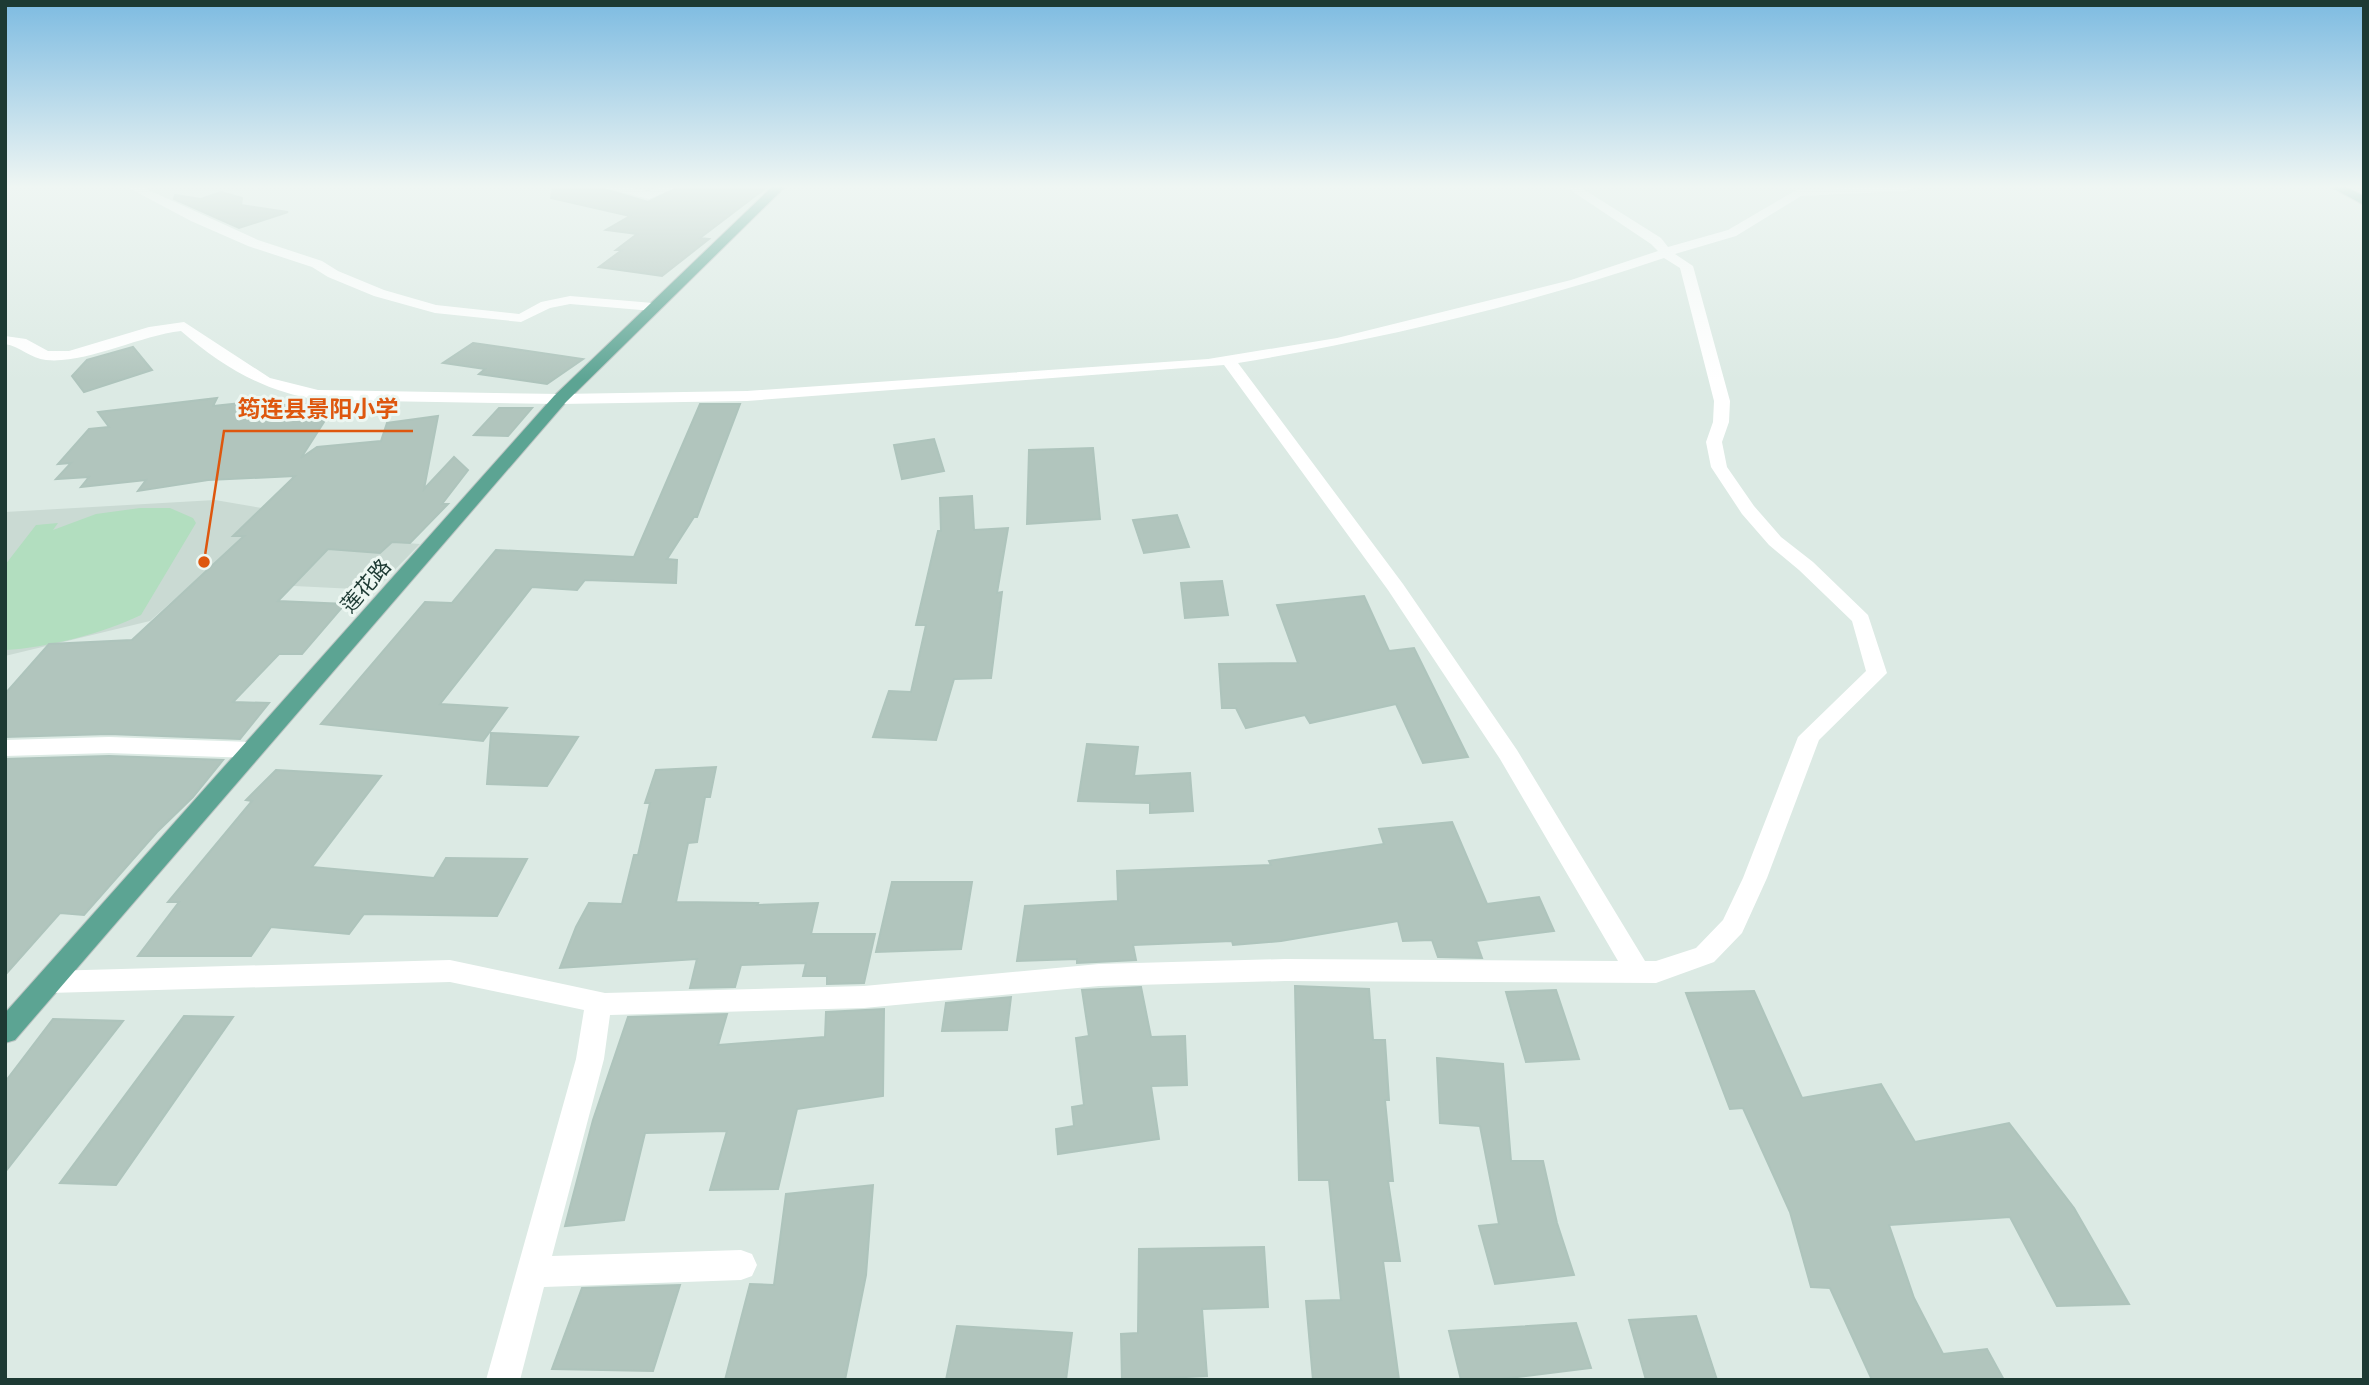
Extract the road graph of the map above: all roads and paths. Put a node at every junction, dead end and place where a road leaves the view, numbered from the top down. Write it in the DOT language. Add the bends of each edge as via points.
graph roads {
  1 [pos="279,252"];
  2 [pos="711,252"];
  3 [pos="1665,252"];
  4 [pos="1672,252"];
  5 [pos="1667,254"];
  6 [pos="653,307"];
  7 [pos="5,340"];
  8 [pos="1228,360"];
  9 [pos="561,399"];
  10 [pos="5,748"];
  11 [pos="251,750"];
  12 [pos="1638,972"];
  13 [pos="49,982"];
  14 [pos="598,1003"];
  15 [pos="5,1032"];
  16 [pos="741,1265"];
  17 [pos="533,1272"];
  18 [pos="503,1380"];
  1 -- 6 [label="street" via="379,293 435,309 521,318 546,305 570,300"];
  2 -- 6 [label="main road, 莲花路"];
  3 -- 5 [label="street"];
  4 -- 5 [label="street"];
  5 -- 8 [label="street" via="1486,307 1337,342"];
  5 -- 12 [label="street" via="1686,266 1706,332 1722,401 1714,442 1719,467 1775,541 1861,619 1877,673 1809,737 1733,926 1705,955 1656,972"];
  6 -- 9 [label="main road, 莲花路"];
  7 -- 9 [label="street" via="21,342 45,356 70,355 154,330 184,326 260,381 291,391"];
  8 -- 9 [label="street" via="774,394"];
  8 -- 12 [label="street" via="1396,588 1509,755"];
  9 -- 11 [label="main road, 莲花路"];
  10 -- 11 [label="street" via="109,745"];
  11 -- 13 [label="main road, 莲花路"];
  12 -- 14 [label="street" via="1284,970 1099,975 864,997"];
  13 -- 14 [label="street" via="450,971"];
  13 -- 15 [label="main road, 莲花路"];
  14 -- 17 [label="street" via="590,1059"];
  16 -- 17 [label="street"];
  17 -- 18 [label="street"];
}
